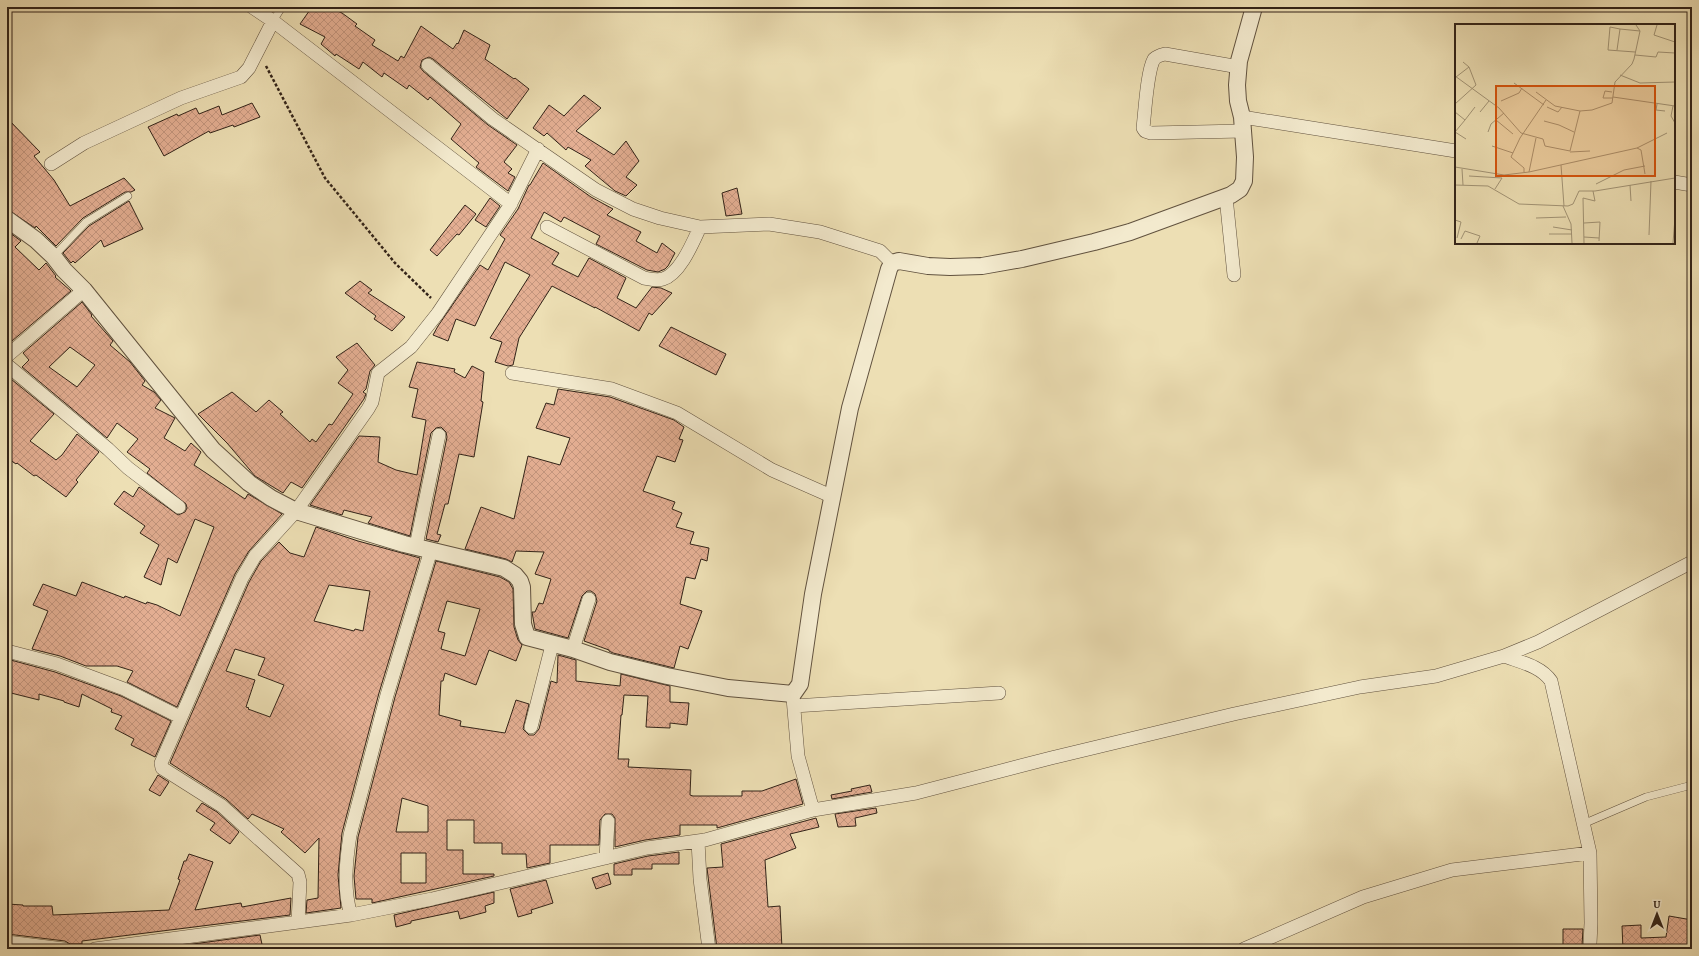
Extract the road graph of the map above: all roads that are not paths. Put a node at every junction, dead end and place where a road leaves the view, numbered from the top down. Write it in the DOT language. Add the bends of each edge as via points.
graph roads {
  1 [pos="252,7"];
  2 [pos="282,7"];
  3 [pos="1254,7"];
  4 [pos="273,21"];
  5 [pos="428,65"];
  6 [pos="1239,67"];
  7 [pos="1243,124"];
  8 [pos="538,149"];
  9 [pos="1455,151"];
  10 [pos="51,164"];
  11 [pos="1675,182"];
  12 [pos="1692,185"];
  13 [pos="128,196"];
  14 [pos="1226,197"];
  15 [pos="511,204"];
  16 [pos="7,219"];
  17 [pos="700,226"];
  18 [pos="547,227"];
  19 [pos="54,257"];
  20 [pos="890,261"];
  21 [pos="1234,275"];
  22 [pos="84,290"];
  23 [pos="7,356"];
  24 [pos="7,364"];
  25 [pos="512,374"];
  26 [pos="439,435"];
  27 [pos="831,496"];
  28 [pos="179,508"];
  29 [pos="296,511"];
  30 [pos="416,546"];
  31 [pos="431,550"];
  32 [pos="1692,562"];
  33 [pos="589,599"];
  34 [pos="552,645"];
  35 [pos="573,649"];
  36 [pos="7,651"];
  37 [pos="1504,656"];
  38 [pos="999,693"];
  39 [pos="793,700"];
  40 [pos="180,717"];
  41 [pos="531,727"];
  42 [pos="1692,785"];
  43 [pos="813,810"];
  44 [pos="608,821"];
  45 [pos="1583,824"];
  46 [pos="698,841"];
  47 [pos="1590,852"];
  48 [pos="606,858"];
  49 [pos="351,915"];
  50 [pos="298,922"];
  51 [pos="7,942"];
  52 [pos="1590,944"];
  53 [pos="64,949"];
  54 [pos="95,949"];
  55 [pos="709,949"];
  56 [pos="1244,949"];
  1 -- 4 [label="street"];
  2 -- 4 [label="lane"];
  3 -- 6 [label="street"];
  4 -- 10 [label="street" via="249,68 241,78 181,98 84,143"];
  4 -- 15 [label="street"];
  5 -- 8 [label="street" via="493,119"];
  6 -- 7 [label="street" via="1238,101"];
  6 -- 7 [label="street" via="1160,55 1154,60 1150,73 1143,128 1151,133"];
  7 -- 9 [label="street"];
  7 -- 14 [label="street" via="1244,180 1240,189"];
  8 -- 15 [label="street"];
  8 -- 17 [label="street" via="586,184 621,204 660,218"];
  11 -- 12 [label="street"];
  13 -- 19 [label="lane" via="86,222"];
  14 -- 20 [label="street" via="1130,232 1022,260 982,266 950,267"];
  14 -- 21 [label="street"];
  15 -- 29 [label="street" via="441,308 411,347 378,373 368,409"];
  16 -- 19 [label="street"];
  17 -- 18 [label="street" via="690,250 670,275 658,280 644,278"];
  17 -- 20 [label="street" via="769,224 820,232 880,251"];
  19 -- 22 [label="street"];
  20 -- 27 [label="street" via="850,408"];
  22 -- 23 [label="street"];
  22 -- 29 [label="street" via="213,450 249,483"];
  24 -- 28 [label="street" via="108,448 128,468"];
  25 -- 27 [label="street" via="612,389 676,413 772,470"];
  26 -- 30 [label="street"];
  27 -- 39 [label="street" via="800,684"];
  29 -- 30 [label="street"];
  29 -- 40 [label="street" via="255,556 242,578"];
  30 -- 31 [label="street"];
  31 -- 34 [label="street" via="504,568 515,575 522,587 523,624 527,637"];
  31 -- 49 [label="street" via="387,695 350,835 346,899"];
  32 -- 37 [label="street" via="1538,642"];
  33 -- 35 [label="street"];
  34 -- 35 [label="street"];
  34 -- 41 [label="street"];
  35 -- 39 [label="street" via="610,662"];
  36 -- 40 [label="street" via="57,664 118,687"];
  37 -- 43 [label="street" via="1436,676 1360,687 1234,714 916,793"];
  37 -- 45 [label="street" via="1532,666 1546,674 1551,681"];
  38 -- 39 [label="street"];
  39 -- 43 [label="street" via="798,756"];
  40 -- 50 [label="street" via="161,763 162,768 222,806 295,871 300,882"];
  42 -- 45 [label="lane" via="1646,797"];
  43 -- 46 [label="street"];
  44 -- 48 [label="street"];
  45 -- 47 [label="street"];
  46 -- 48 [label="street" via="647,848"];
  46 -- 55 [label="street"];
  47 -- 52 [label="street"];
  47 -- 56 [label="street" via="1452,870 1363,897"];
  48 -- 49 [label="street" via="432,899"];
  49 -- 50 [label="street"];
  50 -- 54 [label="street"];
  51 -- 53 [label="street"];
}
